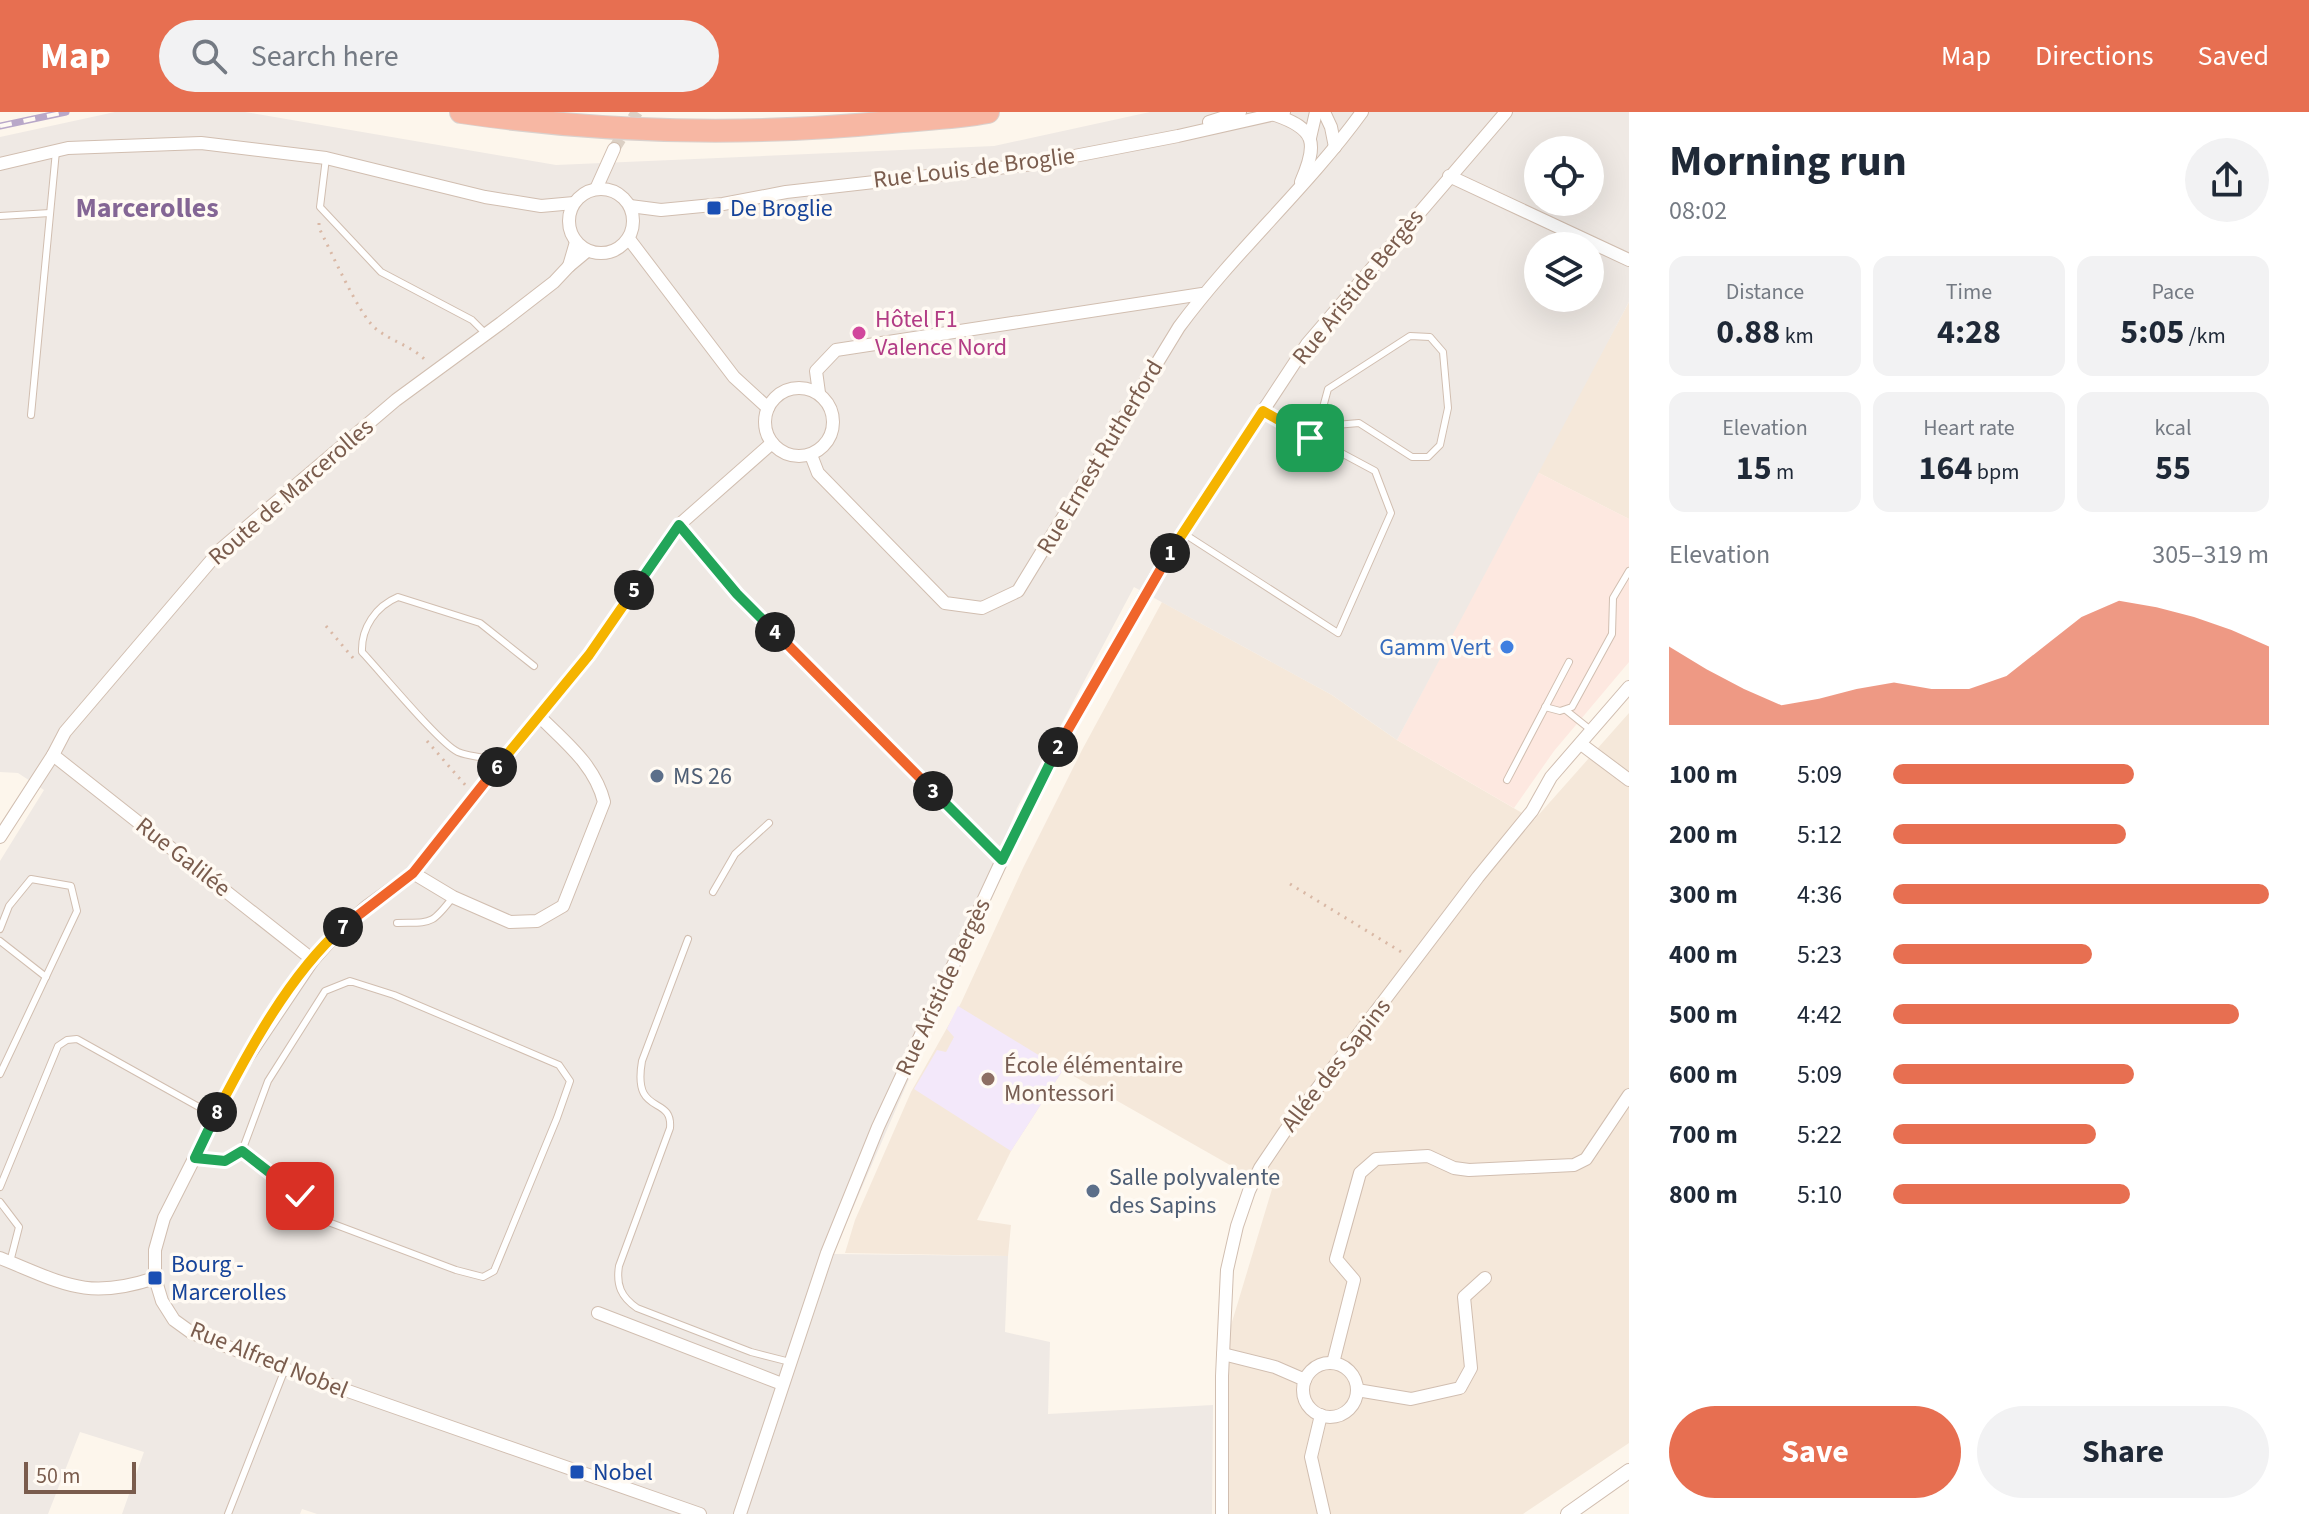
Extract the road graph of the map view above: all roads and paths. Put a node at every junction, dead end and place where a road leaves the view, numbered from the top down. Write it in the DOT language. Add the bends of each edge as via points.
graph roads {
  1 [pos="461,112"];
  2 [pos="988,112"];
  3 [pos="1240,112"];
  4 [pos="1316,112"];
  5 [pos="1324,112"];
  6 [pos="1362,112"];
  7 [pos="1506,112"];
  8 [pos="1278,113"];
  9 [pos="1178,136"];
  10 [pos="1310,138"];
  11 [pos="1335,147"];
  12 [pos="614,149"];
  13 [pos="56,151"];
  14 [pos="326,158"];
  15 [pos="0,164"];
  16 [pos="609,165"];
  17 [pos="1449,176"];
  18 [pos="596,189"];
  19 [pos="611,190"];
  20 [pos="1297,190"];
  21 [pos="574,203"];
  22 [pos="541,206"];
  23 [pos="630,206"];
  24 [pos="320,207"];
  25 [pos="661,210"];
  26 [pos="50,213"];
  27 [pos="0,216"];
  28 [pos="568,220"];
  29 [pos="634,222"];
  30 [pos="629,239"];
  31 [pos="576,242"];
  32 [pos="619,249"];
  33 [pos="587,251"];
  34 [pos="1629,260"];
  35 [pos="649,265"];
  36 [pos="569,266"];
  37 [pos="1202,294"];
  38 [pos="486,334"];
  39 [pos="435,371"];
  40 [pos="819,393"];
  41 [pos="768,408"];
  42 [pos="1263,411"];
  43 [pos="31,415"];
  44 [pos="1324,426"];
  45 [pos="1310,438"];
  46 [pos="772,443"];
  47 [pos="811,455"];
  48 [pos="679,525"];
  49 [pos="1183,532"];
  50 [pos="1629,571"];
  51 [pos="1569,662"];
  52 [pos="534,666"];
  53 [pos="1629,687"];
  54 [pos="1545,707"];
  55 [pos="1567,711"];
  56 [pos="539,716"];
  57 [pos="1592,731"];
  58 [pos="1581,744"];
  59 [pos="53,755"];
  60 [pos="498,766"];
  61 [pos="1507,780"];
  62 [pos="1629,780"];
  63 [pos="769,823"];
  64 [pos="0,837"];
  65 [pos="1002,860"];
  66 [pos="413,873"];
  67 [pos="1290,884"];
  68 [pos="713,892"];
  69 [pos="453,897"];
  70 [pos="397,923"];
  71 [pos="0,929"];
  72 [pos="688,939"];
  73 [pos="0,941"];
  74 [pos="313,960"];
  75 [pos="1417,961"];
  76 [pos="46,977"];
  77 [pos="0,1074"];
  78 [pos="1629,1095"];
  79 [pos="215,1116"];
  80 [pos="242,1151"];
  81 [pos="195,1158"];
  82 [pos="0,1187"];
  83 [pos="0,1202"];
  84 [pos="5,1260"];
  85 [pos="155,1278"];
  86 [pos="1485,1278"];
  87 [pos="598,1313"];
  88 [pos="1223,1354"];
  89 [pos="790,1362"];
  90 [pos="1333,1363"];
  91 [pos="285,1369"];
  92 [pos="1305,1380"];
  93 [pos="782,1384"];
  94 [pos="1357,1390"];
  95 [pos="1321,1415"];
  96 [pos="1629,1471"];
  97 [pos="228,1514"];
  98 [pos="700,1514"];
  99 [pos="740,1514"];
  100 [pos="1222,1514"];
  101 [pos="1324,1514"];
  102 [pos="1568,1514"];
  1 -- 2 [label="highway" via="580,126 703,131 839,127"];
  3 -- 9 [label="street"];
  4 -- 10 [label="street"];
  5 -- 11 [label="street"];
  6 -- 11 [label="street, Rue Ernest Rutherford"];
  7 -- 17 [label="street, Rue Aristide Bergès"];
  8 -- 9 [label="street, Rue Louis de Broglie"];
  8 -- 10 [label="street" via="1304,127"];
  9 -- 25 [label="street, Rue Louis de Broglie" via="1033,164"];
  10 -- 20 [label="street" via="1310,156"];
  11 -- 20 [label="street, Rue Ernest Rutherford"];
  12 -- 16 [label="street"];
  13 -- 14 [label="street" via="201,143"];
  13 -- 15 [label="street"];
  13 -- 26 [label="lane"];
  14 -- 22 [label="street"];
  14 -- 24 [label="lane"];
  16 -- 18 [label="street"];
  16 -- 19 [label="street"];
  17 -- 34 [label="street"];
  17 -- 42 [label="street, Rue Aristide Bergès" via="1307,344"];
  18 -- 19 [label="street"];
  18 -- 21 [label="street"];
  19 -- 23 [label="street"];
  20 -- 37 [label="street, Rue Ernest Rutherford"];
  21 -- 22 [label="street"];
  21 -- 28 [label="street"];
  22 -- 28 [label="street"];
  23 -- 25 [label="street, Rue Louis de Broglie"];
  23 -- 29 [label="street"];
  24 -- 38 [label="lane" via="381,272 472,320"];
  24 -- 39 [label="path" via="319,228 364,315"];
  25 -- 29 [label="street, Rue Louis de Broglie"];
  26 -- 27 [label="lane"];
  26 -- 43 [label="lane"];
  28 -- 31 [label="street"];
  29 -- 30 [label="street"];
  30 -- 32 [label="street"];
  30 -- 35 [label="street"];
  31 -- 33 [label="street"];
  31 -- 36 [label="street"];
  32 -- 33 [label="street"];
  32 -- 35 [label="street"];
  33 -- 36 [label="street, Route de Marcerolles"];
  35 -- 41 [label="street" via="734,377"];
  36 -- 38 [label="street, Route de Marcerolles"];
  37 -- 40 [label="street" via="836,350 816,371"];
  37 -- 47 [label="street, Rue Ernest Rutherford" via="1018,591 982,608 945,603 818,473"];
  38 -- 39 [label="street, Route de Marcerolles"];
  39 -- 59 [label="street, Route de Marcerolles" via="221,549 65,732"];
  40 -- 41 [label="street" via="790,389"];
  40 -- 47 [label="street" via="834,421 824,446"];
  41 -- 46 [label="street" via="765,426"];
  42 -- 45 [label="lane"];
  42 -- 49 [label="street, Rue Aristide Bergès"];
  44 -- 44 [label="lane" via="1359,423 1412,457 1428,457 1440,445 1448,408 1443,352 1430,337 1410,336 1328,389"];
  44 -- 45 [label="lane"];
  45 -- 49 [label="lane" via="1375,471 1391,513 1338,633"];
  46 -- 47 [label="street" via="783,453"];
  46 -- 48 [label="street, Rue Alfred Nobel"];
  48 -- 56 [label="street, Rue Alfred Nobel" via="589,655"];
  48 -- 65 [label="street" via="737,594"];
  49 -- 65 [label="street, Rue Aristide Bergès" via="1060,743"];
  50 -- 55 [label="lane" via="1613,598 1612,634"];
  51 -- 54 [label="lane"];
  52 -- 60 [label="lane" via="480,623 398,597 382,604 362,637 362,652 437,734 457,752 486,756"];
  53 -- 57 [label="street, Allée des Sapins"];
  54 -- 55 [label="lane"];
  54 -- 61 [label="lane"];
  55 -- 57 [label="lane"];
  56 -- 60 [label="street, Rue Alfred Nobel"];
  56 -- 69 [label="street" via="590,768 604,802 563,906 537,921 510,922"];
  57 -- 58 [label="street, Allée des Sapins"];
  58 -- 62 [label="street"];
  58 -- 75 [label="street, Allée des Sapins" via="1551,777 1532,811"];
  59 -- 64 [label="street, Route de Marcerolles"];
  59 -- 74 [label="street, Rue Galilée"];
  60 -- 66 [label="street, Rue Alfred Nobel"];
  63 -- 68 [label="lane" via="735,854"];
  65 -- 89 [label="street, Rue Aristide Bergès" via="878,1127"];
  66 -- 69 [label="street"];
  66 -- 74 [label="street, Rue Alfred Nobel" via="366,907"];
  67 -- 75 [label="path"];
  69 -- 70 [label="lane" via="437,918"];
  71 -- 76 [label="lane" via="9,906 31,879 71,886 77,911"];
  72 -- 89 [label="lane" via="642,1061 641,1091 668,1112 670,1128 619,1266 619,1287 637,1308"];
  73 -- 76 [label="lane"];
  74 -- 79 [label="street, Rue Alfred Nobel" via="253,1047"];
  75 -- 88 [label="street, Allée des Sapins" via="1260,1168 1227,1270"];
  76 -- 77 [label="lane"];
  78 -- 90 [label="street" via="1586,1159 1574,1165 1469,1170 1428,1156 1376,1159 1360,1173 1336,1259 1354,1280"];
  79 -- 81 [label="street, Rue Alfred Nobel"];
  79 -- 82 [label="lane" via="77,1039 67,1040 58,1046"];
  80 -- 80 [label="lane" via="268,1081 325,991 350,981 559,1065 570,1081 494,1271 483,1277 307,1214 300,1196"];
  80 -- 81 [label="lane" via="225,1161"];
  81 -- 85 [label="street, Rue Alfred Nobel" via="164,1218 155,1250"];
  83 -- 84 [label="lane" via="19,1227"];
  84 -- 85 [label="street" via="80,1288 123,1288"];
  85 -- 91 [label="street, Rue Alfred Nobel" via="174,1320 192,1333"];
  86 -- 94 [label="street" via="1464,1297 1471,1368 1460,1388 1411,1399"];
  87 -- 93 [label="street"];
  88 -- 92 [label="street"];
  88 -- 100 [label="street, Allée des Sapins"];
  89 -- 93 [label="street, Rue Aristide Bergès"];
  90 -- 92 [label="street" via="1316,1367"];
  90 -- 94 [label="street" via="1353,1375"];
  91 -- 97 [label="lane"];
  91 -- 98 [label="street, Rue Alfred Nobel"];
  92 -- 95 [label="street" via="1304,1397"];
  93 -- 99 [label="street, Rue Aristide Bergès"];
  94 -- 95 [label="street" via="1346,1412"];
  95 -- 101 [label="street" via="1311,1457"];
  96 -- 102 [label="street"];
}
